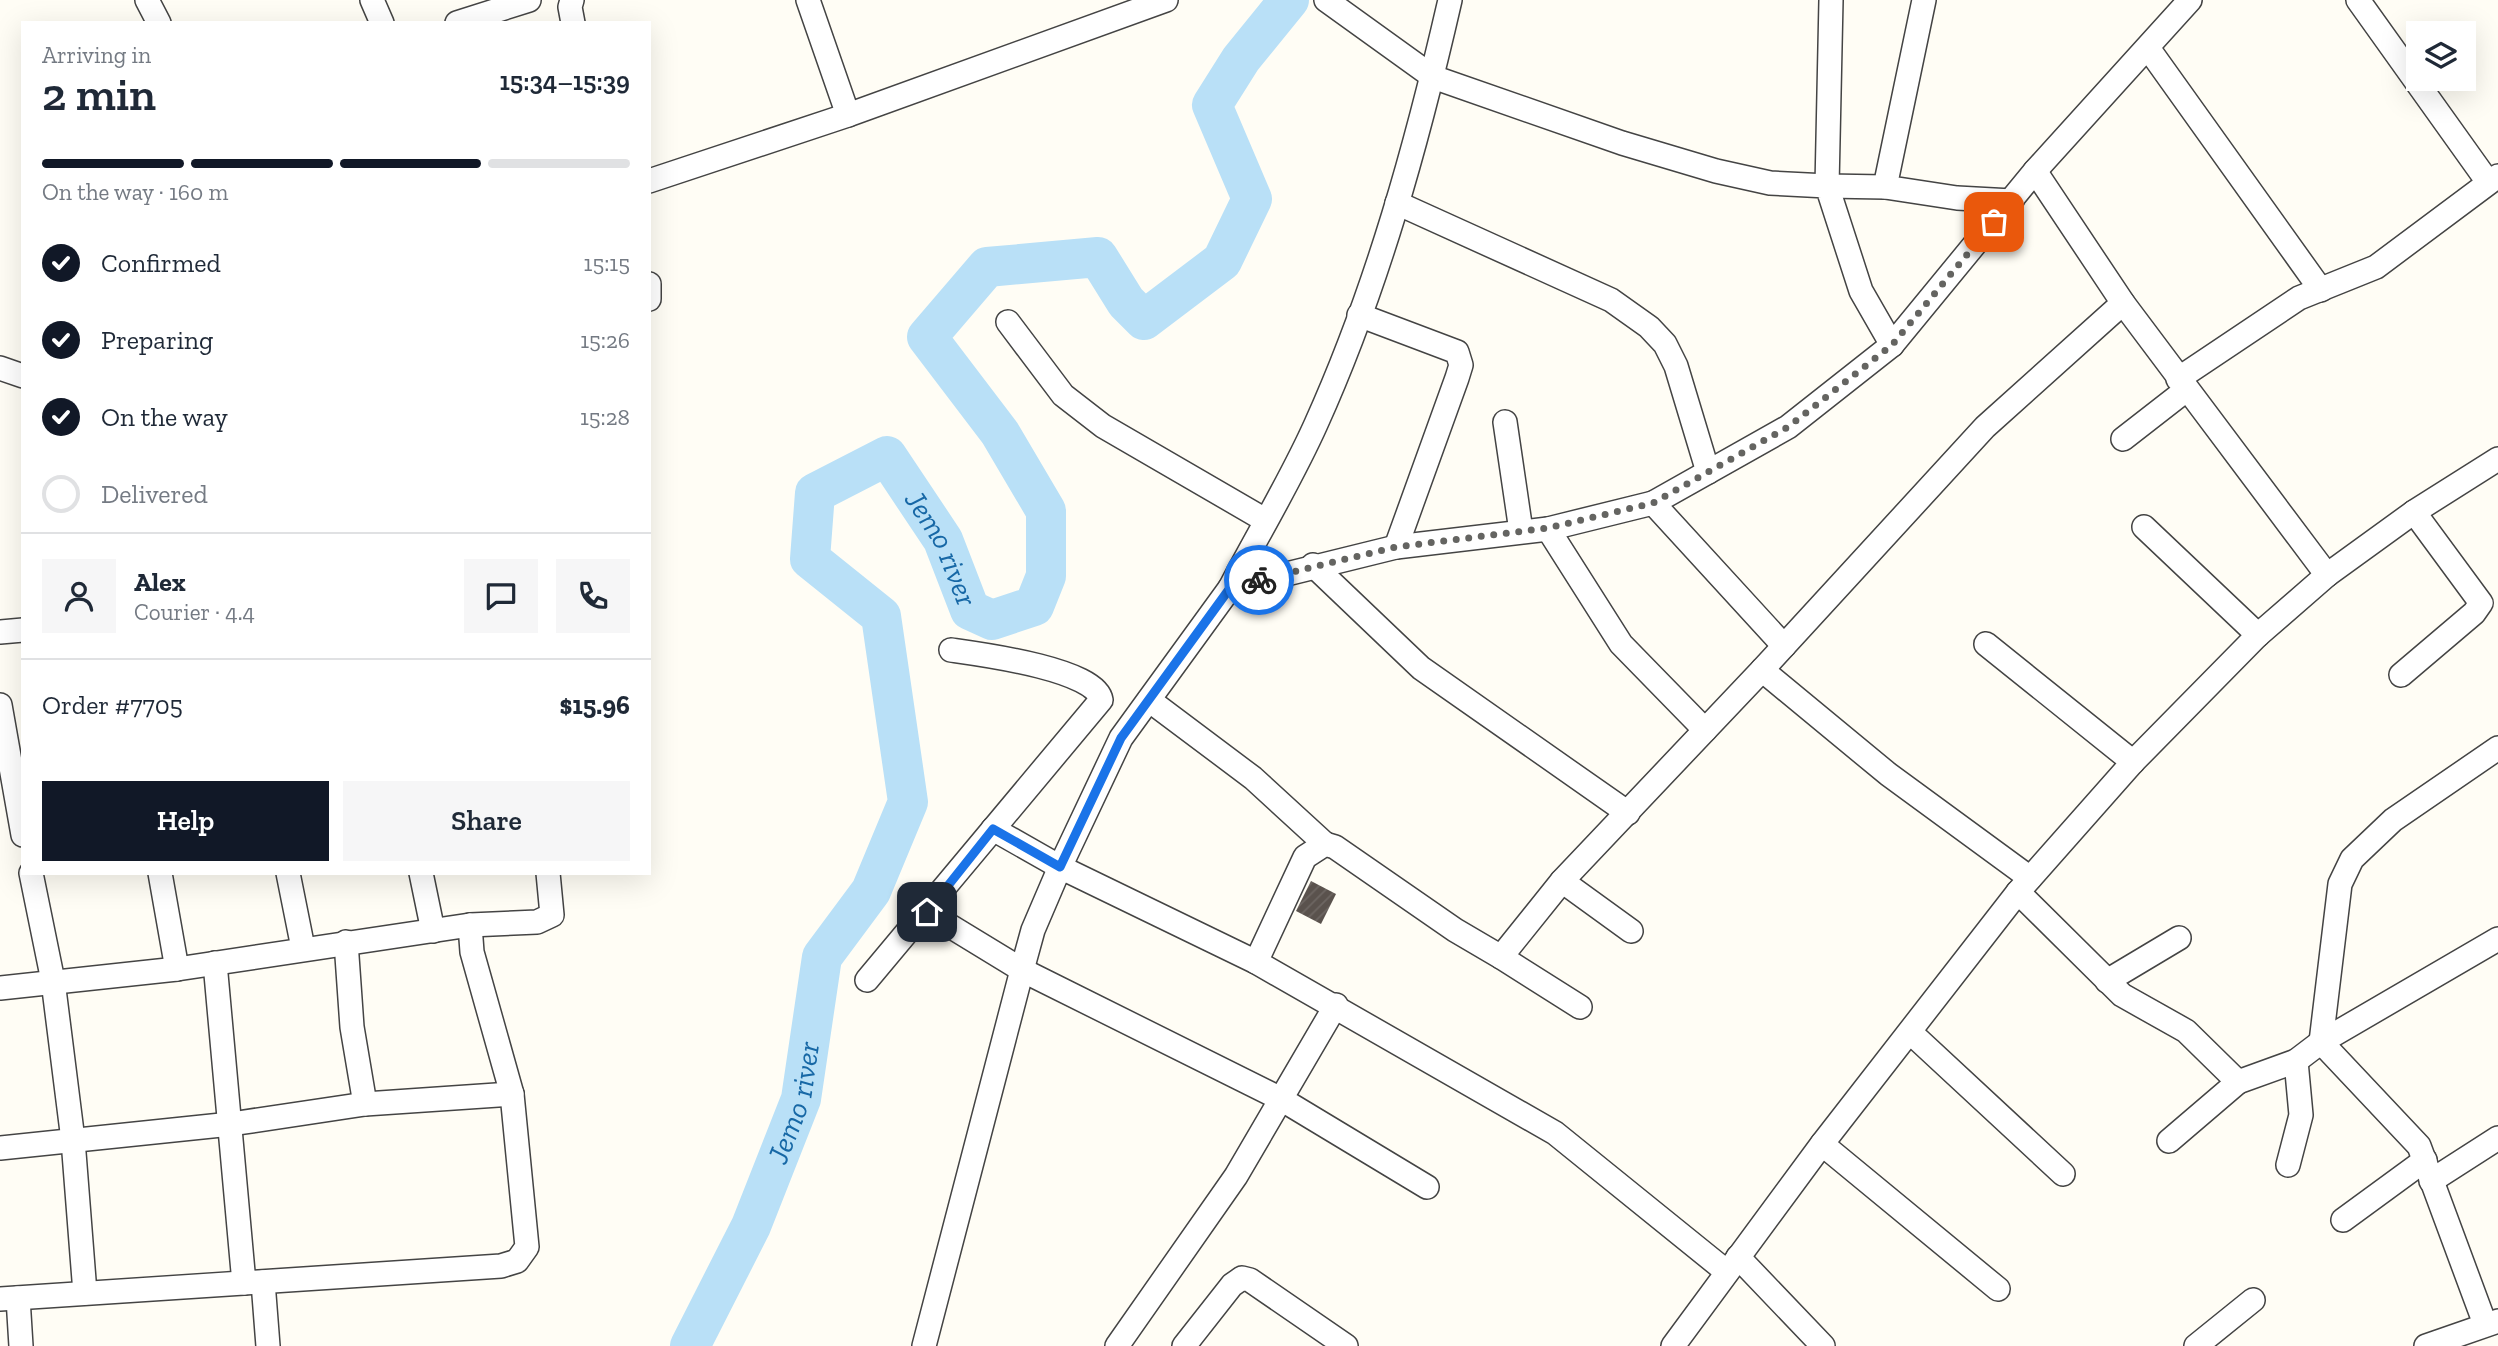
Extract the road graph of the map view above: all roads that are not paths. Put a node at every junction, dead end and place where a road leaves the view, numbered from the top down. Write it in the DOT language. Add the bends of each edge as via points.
graph roads {
  1 [pos="147,0"];
  2 [pos="372,0"];
  3 [pos="529,0"];
  4 [pos="808,0"];
  5 [pos="1166,0"];
  6 [pos="1450,0"];
  7 [pos="1831,0"];
  8 [pos="1924,0"];
  9 [pos="2190,0"];
  10 [pos="2358,0"];
  11 [pos="1328,2"];
  12 [pos="158,21"];
  13 [pos="381,21"];
  14 [pos="463,21"];
  15 [pos="2148,48"];
  16 [pos="1433,77"];
  17 [pos="848,115"];
  18 [pos="2035,171"];
  19 [pos="2493,179"];
  20 [pos="651,180"];
  21 [pos="1827,186"];
  22 [pos="1885,187"];
  23 [pos="2011,201"];
  24 [pos="1397,203"];
  25 [pos="2321,290"];
  26 [pos="2123,303"];
  27 [pos="1359,315"];
  28 [pos="1008,322"];
  29 [pos="1892,345"];
  30 [pos="0,368"];
  31 [pos="21,375"];
  32 [pos="2182,384"];
  33 [pos="1505,422"];
  34 [pos="2123,439"];
  35 [pos="2498,459"];
  36 [pos="1708,472"];
  37 [pos="1653,503"];
  38 [pos="2414,512"];
  39 [pos="1265,520"];
  40 [pos="2144,527"];
  41 [pos="1548,528"];
  42 [pos="1521,531"];
  43 [pos="1396,547"];
  44 [pos="1313,565"];
  45 [pos="2327,575"];
  46 [pos="1230,588"];
  47 [pos="21,630"];
  48 [pos="0,632"];
  49 [pos="2258,635"];
  50 [pos="1986,644"];
  51 [pos="1784,646"];
  52 [pos="951,650"];
  53 [pos="1762,670"];
  54 [pos="2401,675"];
  55 [pos="1149,700"];
  56 [pos="0,705"];
  57 [pos="1705,730"];
  58 [pos="2498,748"];
  59 [pos="2133,762"];
  60 [pos="1628,813"];
  61 [pos="21,824"];
  62 [pos="993,829"];
  63 [pos="1325,844"];
  64 [pos="1060,867"];
  65 [pos="31,875"];
  66 [pos="160,875"];
  67 [pos="288,875"];
  68 [pos="421,875"];
  69 [pos="548,875"];
  70 [pos="1562,881"];
  71 [pos="2024,885"];
  72 [pos="927,912"];
  73 [pos="470,925"];
  74 [pos="433,931"];
  75 [pos="1631,932"];
  76 [pos="2179,938"];
  77 [pos="2498,939"];
  78 [pos="346,942"];
  79 [pos="303,948"];
  80 [pos="1501,957"];
  81 [pos="1256,962"];
  82 [pos="215,963"];
  83 [pos="177,969"];
  84 [pos="1022,970"];
  85 [pos="867,980"];
  86 [pos="53,981"];
  87 [pos="2107,981"];
  88 [pos="0,988"];
  89 [pos="1336,1005"];
  90 [pos="1580,1007"];
  91 [pos="1910,1032"];
  92 [pos="2321,1042"];
  93 [pos="2296,1062"];
  94 [pos="2238,1082"];
  95 [pos="512,1094"];
  96 [pos="1280,1099"];
  97 [pos="365,1104"];
  98 [pos="231,1124"];
  99 [pos="2498,1138"];
  100 [pos="73,1140"];
  101 [pos="2169,1141"];
  102 [pos="1822,1144"];
  103 [pos="0,1148"];
  104 [pos="2288,1164"];
  105 [pos="2428,1170"];
  106 [pos="2063,1174"];
  107 [pos="1427,1187"];
  108 [pos="2343,1220"];
  109 [pos="1732,1264"];
  110 [pos="253,1282"];
  111 [pos="1998,1289"];
  112 [pos="86,1293"];
  113 [pos="9,1299"];
  114 [pos="2253,1300"];
  115 [pos="2491,1323"];
  116 [pos="21,1346"];
  117 [pos="268,1346"];
  118 [pos="924,1346"];
  119 [pos="1117,1346"];
  120 [pos="1184,1346"];
  121 [pos="1346,1346"];
  122 [pos="1673,1346"];
  123 [pos="1822,1346"];
  124 [pos="2196,1346"];
  125 [pos="2427,1346"];
  1 -- 12 [label="street"];
  2 -- 13 [label="street"];
  3 -- 14 [label="street"];
  4 -- 17 [label="street"];
  5 -- 17 [label="street"];
  6 -- 16 [label="street"];
  7 -- 21 [label="street"];
  8 -- 22 [label="street"];
  9 -- 15 [label="street"];
  10 -- 19 [label="street"];
  11 -- 16 [label="street"];
  15 -- 18 [label="street"];
  15 -- 25 [label="street"];
  16 -- 21 [label="street" via="1622,144 1716,171 1770,183"];
  16 -- 24 [label="street"];
  17 -- 20 [label="street"];
  18 -- 23 [label="street"];
  18 -- 26 [label="street"];
  19 -- 25 [label="street" via="2376,267"];
  21 -- 22 [label="street"];
  21 -- 29 [label="street" via="1861,291"];
  22 -- 23 [label="street"];
  23 -- 29 [label="street"];
  24 -- 27 [label="street"];
  24 -- 36 [label="street" via="1611,300 1649,327 1676,366"];
  25 -- 32 [label="street" via="2299,298"];
  26 -- 32 [label="street"];
  26 -- 51 [label="street" via="1985,427"];
  27 -- 39 [label="street" via="1316,424"];
  27 -- 43 [label="street" via="1457,352 1460,358 1457,378"];
  28 -- 39 [label="street" via="1063,395 1103,426"];
  29 -- 36 [label="street" via="1788,427"];
  30 -- 31 [label="street"];
  32 -- 34 [label="street"];
  32 -- 45 [label="street"];
  33 -- 42 [label="street"];
  35 -- 38 [label="street"];
  36 -- 37 [label="street"];
  37 -- 41 [label="street"];
  37 -- 51 [label="street"];
  38 -- 45 [label="street"];
  38 -- 54 [label="street" via="2481,603"];
  39 -- 46 [label="street"];
  40 -- 49 [label="street"];
  41 -- 42 [label="street"];
  41 -- 57 [label="street" via="1622,644"];
  42 -- 43 [label="street"];
  43 -- 44 [label="street"];
  44 -- 46 [label="street"];
  44 -- 60 [label="street" via="1421,668"];
  45 -- 49 [label="street"];
  46 -- 55 [label="street"];
  47 -- 48 [label="street"];
  49 -- 59 [label="street"];
  50 -- 59 [label="street"];
  51 -- 53 [label="street"];
  52 -- 62 [label="street" via="1044,665 1101,695 1091,716"];
  53 -- 57 [label="street"];
  53 -- 71 [label="street"];
  55 -- 63 [label="street" via="1254,778"];
  55 -- 64 [label="street" via="1121,738"];
  56 -- 61 [label="street"];
  57 -- 60 [label="street"];
  58 -- 92 [label="street" via="2393,820 2351,859 2340,884"];
  59 -- 71 [label="street"];
  60 -- 70 [label="street"];
  62 -- 64 [label="street"];
  62 -- 72 [label="street"];
  63 -- 80 [label="street"];
  63 -- 81 [label="street" via="1305,857"];
  64 -- 81 [label="street"];
  64 -- 84 [label="street" via="1033,930"];
  65 -- 86 [label="street"];
  66 -- 83 [label="street"];
  67 -- 79 [label="street"];
  68 -- 74 [label="street"];
  69 -- 73 [label="street" via="553,907 547,920"];
  70 -- 75 [label="street"];
  70 -- 80 [label="street"];
  71 -- 87 [label="street"];
  71 -- 91 [label="street"];
  72 -- 84 [label="street"];
  72 -- 85 [label="street"];
  73 -- 74 [label="street"];
  73 -- 95 [label="street" via="472,952"];
  74 -- 78 [label="street"];
  76 -- 87 [label="street"];
  77 -- 92 [label="street"];
  78 -- 79 [label="street"];
  78 -- 97 [label="street" via="352,1027"];
  79 -- 82 [label="street"];
  80 -- 90 [label="street"];
  81 -- 89 [label="street"];
  82 -- 83 [label="street"];
  82 -- 98 [label="street"];
  83 -- 86 [label="street"];
  84 -- 96 [label="street"];
  84 -- 118 [label="street"];
  86 -- 88 [label="street"];
  86 -- 100 [label="street"];
  87 -- 94 [label="street" via="2122,995 2198,1040"];
  89 -- 96 [label="street"];
  89 -- 109 [label="street" via="1555,1133"];
  91 -- 102 [label="street"];
  91 -- 106 [label="street"];
  92 -- 93 [label="street"];
  92 -- 105 [label="street" via="2410,1134"];
  93 -- 94 [label="street"];
  93 -- 104 [label="street" via="2301,1115"];
  94 -- 101 [label="street"];
  95 -- 97 [label="street"];
  95 -- 110 [label="street" via="527,1247 517,1261 501,1266"];
  96 -- 107 [label="street"];
  96 -- 119 [label="street" via="1236,1176"];
  97 -- 98 [label="street"];
  98 -- 100 [label="street"];
  98 -- 110 [label="street"];
  99 -- 105 [label="street"];
  100 -- 103 [label="street"];
  100 -- 112 [label="street"];
  102 -- 109 [label="street"];
  102 -- 111 [label="street"];
  105 -- 108 [label="street"];
  105 -- 115 [label="street"];
  109 -- 122 [label="street"];
  109 -- 123 [label="street"];
  110 -- 112 [label="street"];
  110 -- 117 [label="street"];
  112 -- 113 [label="street"];
  113 -- 116 [label="street"];
  114 -- 124 [label="street"];
  115 -- 125 [label="street"];
  120 -- 121 [label="street" via="1242,1278"];
}
